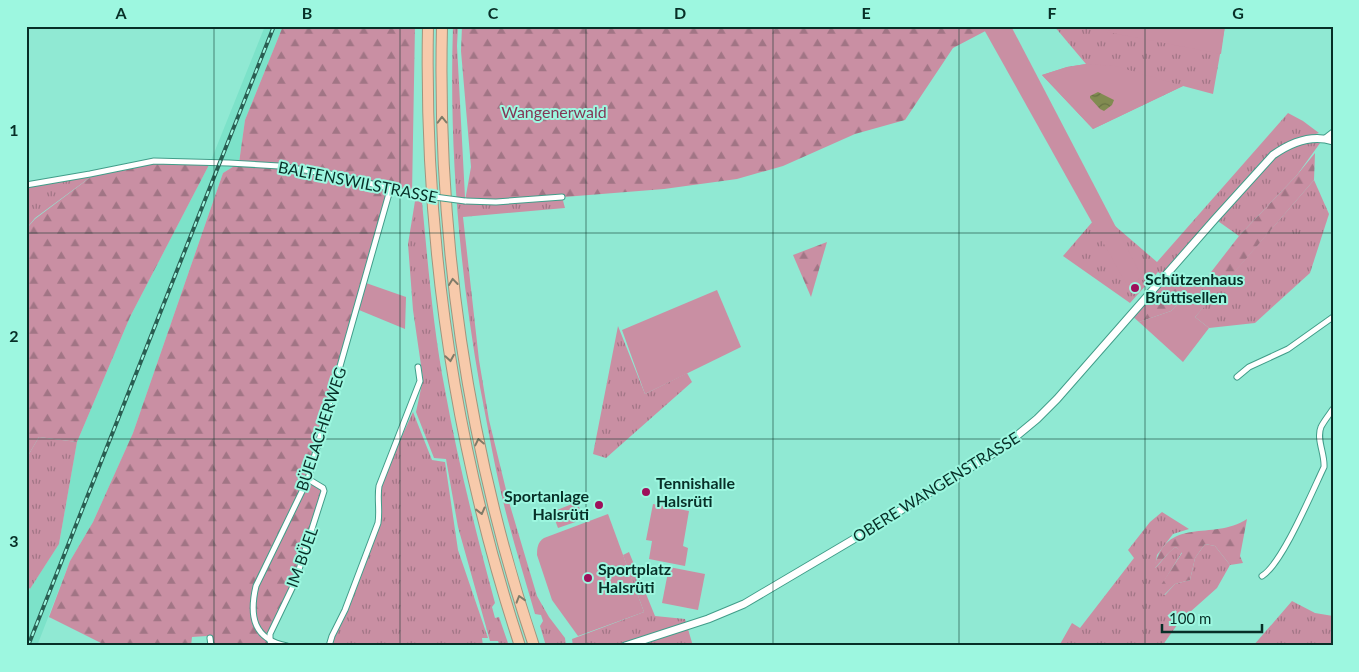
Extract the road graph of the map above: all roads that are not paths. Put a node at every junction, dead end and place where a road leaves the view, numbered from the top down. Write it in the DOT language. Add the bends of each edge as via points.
graph roads {
  1 [pos="428,26"];
  2 [pos="442,26"];
  3 [pos="1333,132"];
  4 [pos="1324,138"];
  5 [pos="1333,141"];
  6 [pos="26,184"];
  7 [pos="390,190"];
  8 [pos="562,197"];
  9 [pos="1333,317"];
  10 [pos="418,367"];
  11 [pos="1237,377"];
  12 [pos="1333,409"];
  13 [pos="308,479"];
  14 [pos="1262,576"];
  15 [pos="210,638"];
  16 [pos="270,641"];
  17 [pos="210,646"];
  18 [pos="287,646"];
  19 [pos="329,646"];
  20 [pos="520,646"];
  21 [pos="534,646"];
  22 [pos="625,646"];
  1 -- 20 [label="highway, one-way" via="432,203 450,359 479,504"];
  21 -- 2 [label="highway, one-way" via="492,500 462,348 450,257 444,175"];
  3 -- 4 [label="street"];
  4 -- 5 [label="street"];
  4 -- 22 [label="street, OBERE WANGENSTRASSE" via="1293,144 1273,155 1057,399 994,454 744,604"];
  6 -- 7 [label="street, BALTENSWILSTRASSE" via="154,161 279,166"];
  7 -- 8 [label="street, BALTENSWILSTRASSE, bridge" via="465,201"];
  7 -- 13 [label="street, BÜELACHERWEG"];
  9 -- 11 [label="street" via="1288,349 1249,367"];
  10 -- 19 [label="street" via="420,382 379,486 378,523"];
  12 -- 14 [label="street" via="1321,427 1324,467 1292,533 1270,571"];
  13 -- 16 [label="street, BÜELACHERWEG" via="253,598 253,619"];
  13 -- 16 [label="street, IM BÜEL" via="324,491 296,578 270,634"];
  15 -- 17 [label="street"];
  16 -- 18 [label="street"];
}
